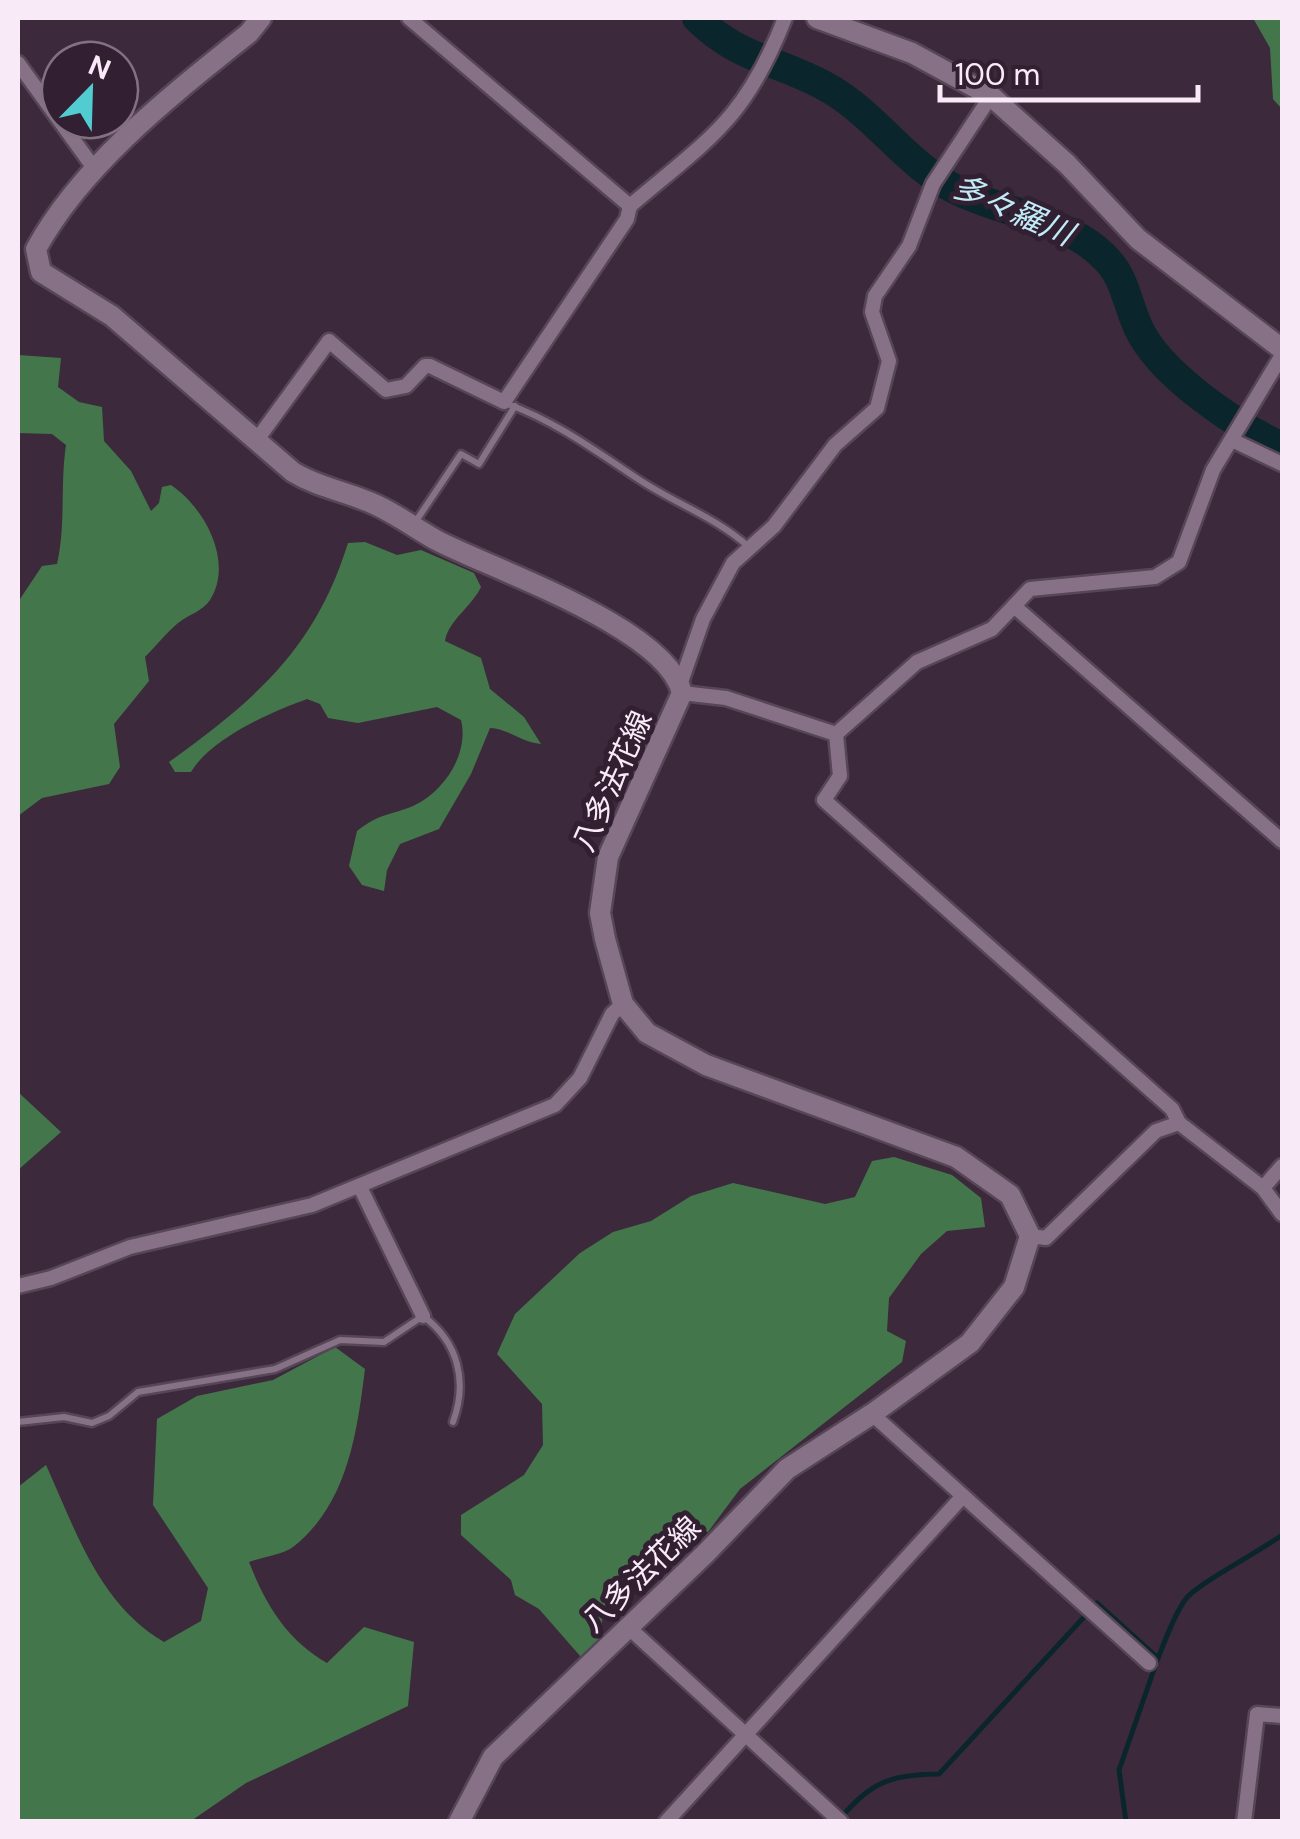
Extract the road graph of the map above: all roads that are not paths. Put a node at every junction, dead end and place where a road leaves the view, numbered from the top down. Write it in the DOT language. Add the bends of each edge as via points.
graph roads {
  1 [pos="261,18"];
  2 [pos="409,18"];
  3 [pos="786,18"];
  4 [pos="818,18"];
  5 [pos="857,24"];
  6 [pos="18,63"];
  7 [pos="991,96"];
  8 [pos="96,171"];
  9 [pos="630,206"];
  10 [pos="1282,352"];
  11 [pos="510,404"];
  12 [pos="1236,438"];
  13 [pos="256,441"];
  14 [pos="1282,464"];
  15 [pos="412,526"];
  16 [pos="749,547"];
  17 [pos="1014,606"];
  18 [pos="681,689"];
  19 [pos="836,734"];
  20 [pos="1282,841"];
  21 [pos="624,1004"];
  22 [pos="1178,1123"];
  23 [pos="1282,1166"];
  24 [pos="360,1187"];
  25 [pos="1263,1188"];
  26 [pos="1282,1214"];
  27 [pos="1030,1236"];
  28 [pos="18,1286"];
  29 [pos="422,1316"];
  30 [pos="872,1414"];
  31 [pos="18,1422"];
  32 [pos="454,1422"];
  33 [pos="963,1496"];
  34 [pos="627,1626"];
  35 [pos="1148,1663"];
  36 [pos="1282,1716"];
  37 [pos="746,1734"];
  38 [pos="839,1819"];
  39 [pos="459,1822"];
  40 [pos="666,1822"];
  41 [pos="1244,1822"];
  1 -- 8 [label="main road, 八多法花線"];
  2 -- 9 [label="street"];
  3 -- 9 [label="street" via="764,72 704,148"];
  4 -- 5 [label="main road"];
  5 -- 7 [label="main road"];
  6 -- 8 [label="street"];
  7 -- 10 [label="main road" via="1138,239"];
  7 -- 16 [label="street" via="934,184 909,246 875,296 872,312 889,361 877,408 835,444 774,526"];
  8 -- 13 [label="main road, 八多法花線" via="44,234 36,262 50,281 112,316"];
  9 -- 11 [label="street"];
  10 -- 12 [label="street"];
  11 -- 13 [label="street" via="430,366 406,386 386,390 329,341"];
  11 -- 15 [label="lane" via="480,464 461,454"];
  11 -- 16 [label="lane" via="710,515"];
  12 -- 14 [label="street"];
  12 -- 17 [label="street" via="1203,490 1185,550 1167,572 1030,589"];
  13 -- 15 [label="main road, 八多法花線" via="316,486 366,500"];
  15 -- 18 [label="main road, 八多法花線" via="622,631 665,665"];
  16 -- 18 [label="street" via="704,619"];
  17 -- 19 [label="street" via="992,629 917,662"];
  17 -- 20 [label="street"];
  18 -- 19 [label="street"];
  18 -- 21 [label="main road, 八多法花線" via="608,857 600,913"];
  19 -- 22 [label="street" via="840,776 824,800 1172,1109"];
  21 -- 24 [label="street" via="612,1014 580,1078 555,1105"];
  21 -- 27 [label="main road, 八多法花線" via="647,1033 706,1065 956,1157 1010,1195"];
  22 -- 25 [label="street"];
  22 -- 27 [label="street" via="1156,1132 1046,1238"];
  23 -- 25 [label="street"];
  24 -- 28 [label="street" via="130,1248"];
  24 -- 29 [label="street"];
  25 -- 26 [label="street"];
  27 -- 30 [label="main road, 八多法花線" via="1014,1286 970,1342"];
  29 -- 31 [label="lane" via="384,1342 340,1340 275,1369 138,1392 92,1423 64,1416"];
  29 -- 32 [label="lane" via="454,1351 461,1381"];
  30 -- 33 [label="street"];
  30 -- 34 [label="main road, 八多法花線" via="787,1469"];
  33 -- 35 [label="street"];
  33 -- 37 [label="street"];
  34 -- 37 [label="street"];
  34 -- 39 [label="main road, 八多法花線" via="493,1757"];
  36 -- 41 [label="street" via="1256,1714"];
  37 -- 38 [label="street"];
  37 -- 40 [label="street"];
}
